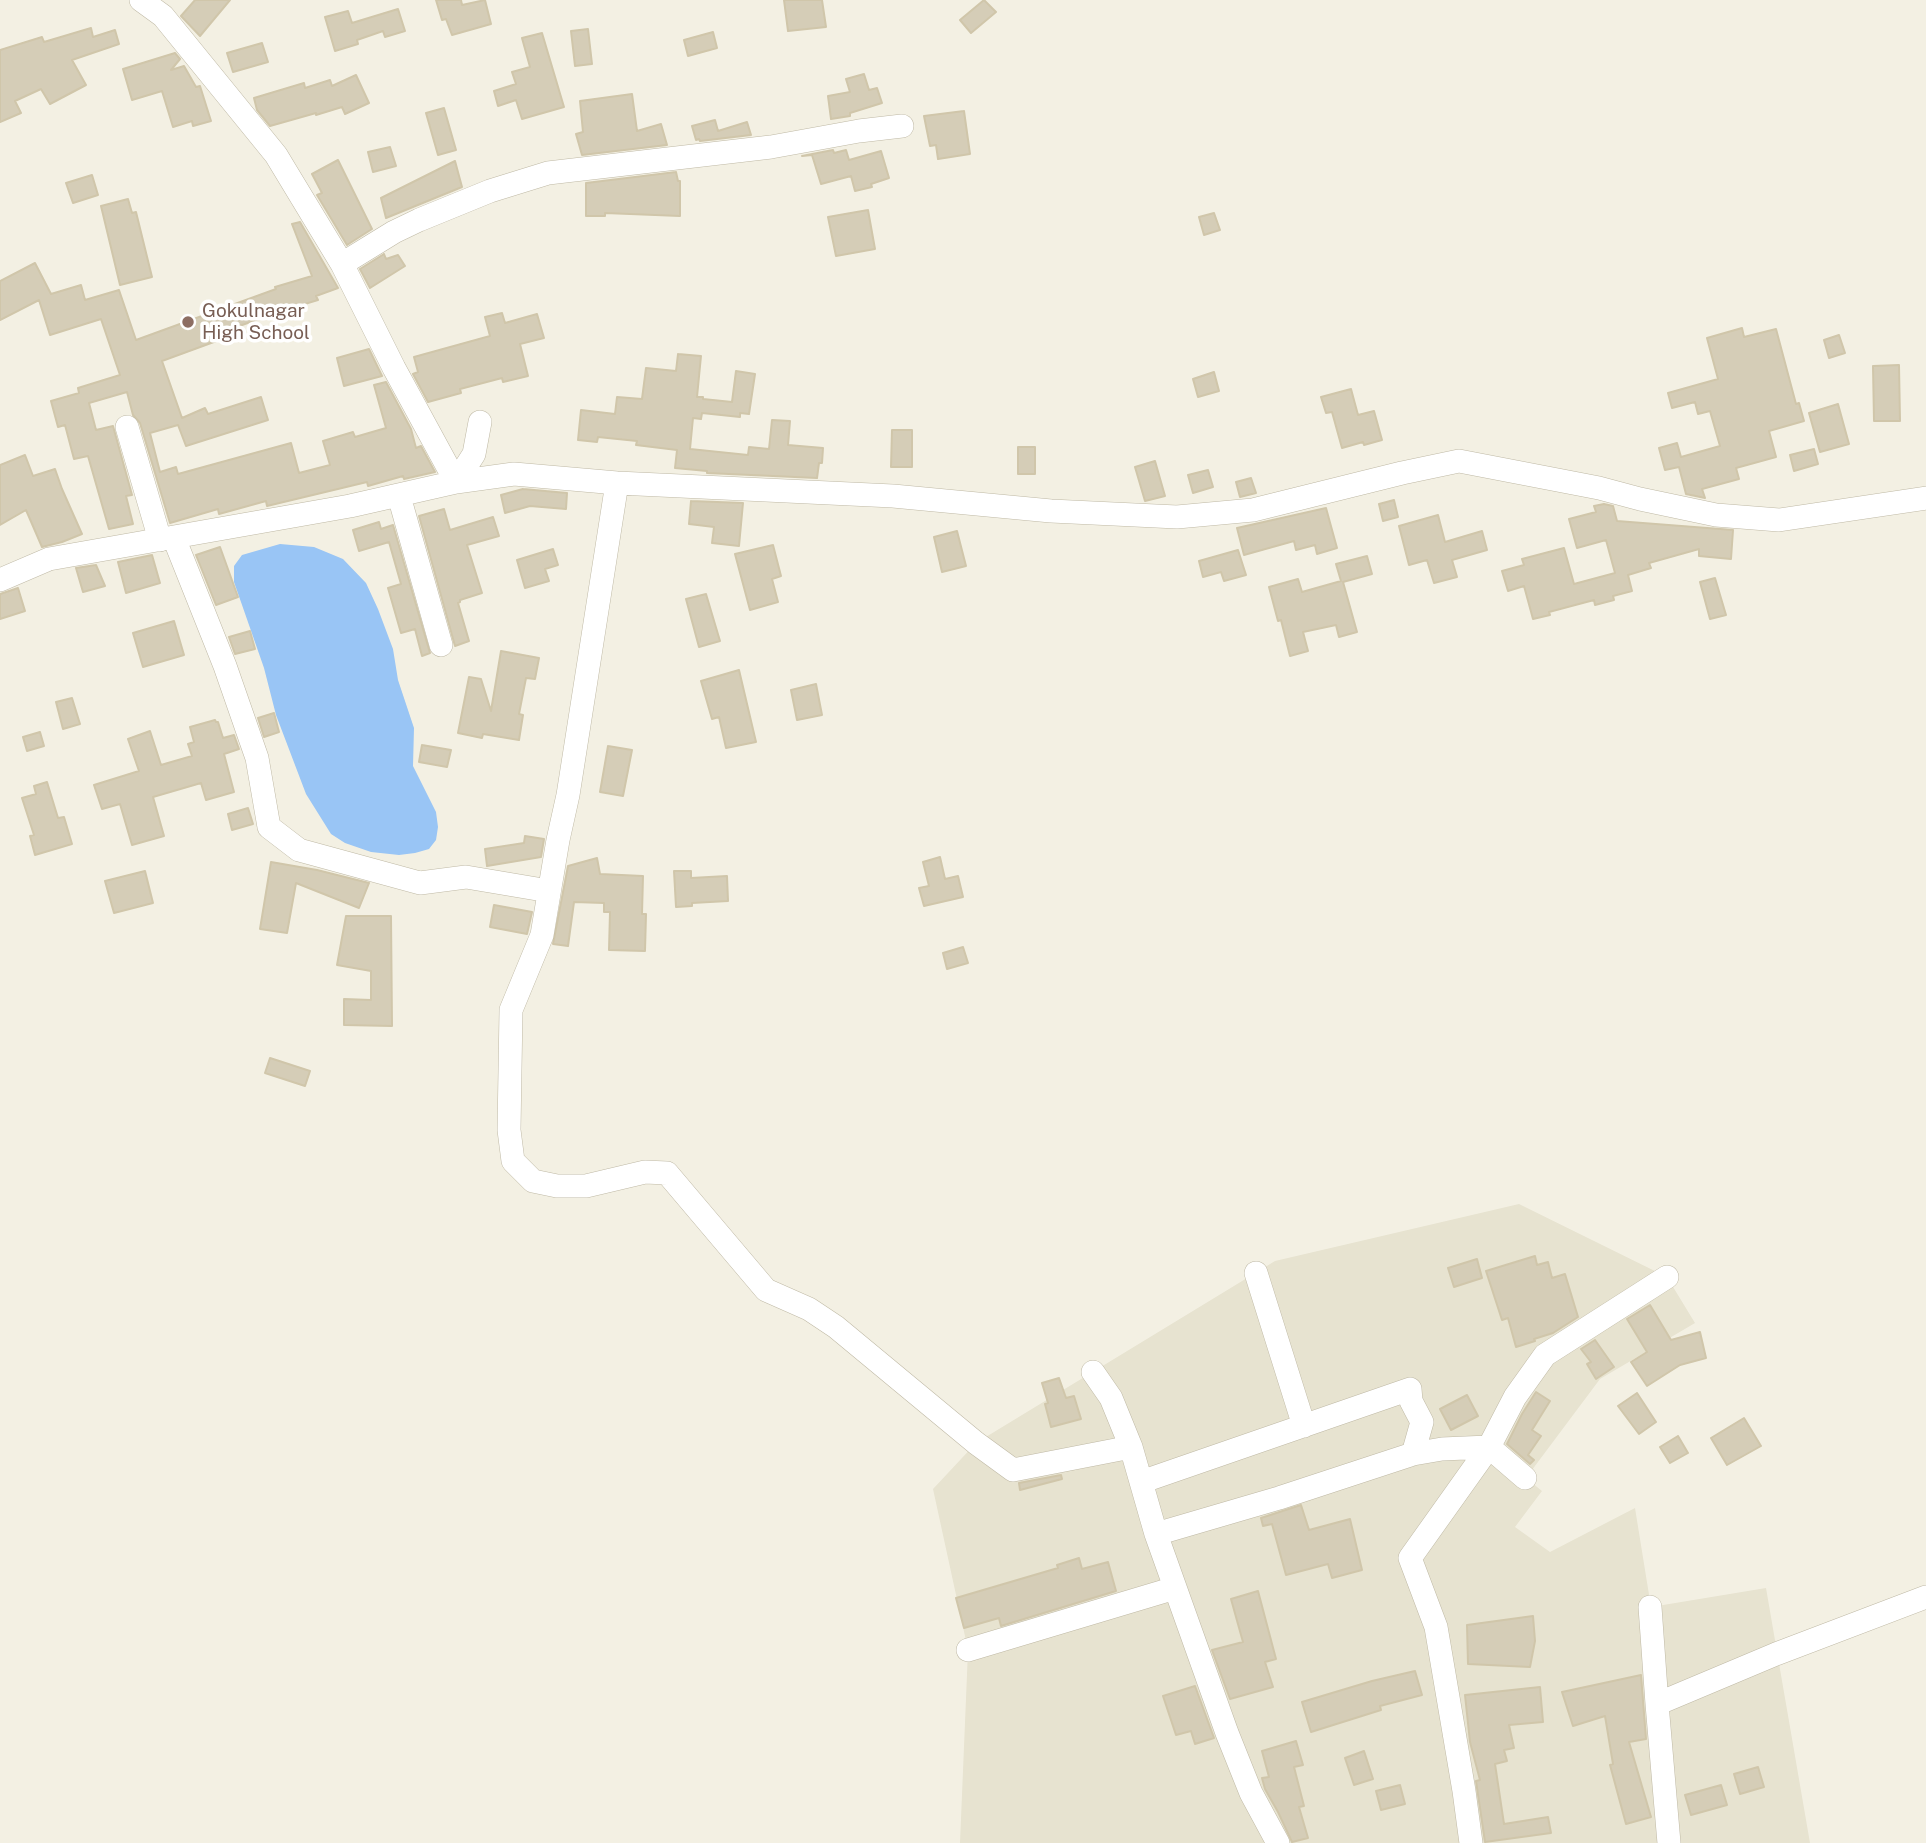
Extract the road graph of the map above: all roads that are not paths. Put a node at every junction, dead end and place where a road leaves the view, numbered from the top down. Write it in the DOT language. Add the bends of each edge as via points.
graph roads {
  1 [pos="141,0"];
  2 [pos="902,126"];
  3 [pos="342,264"];
  4 [pos="480,422"];
  5 [pos="127,427"];
  6 [pos="456,482"];
  7 [pos="617,483"];
  8 [pos="399,496"];
  9 [pos="1926,498"];
  10 [pos="167,539"];
  11 [pos="0,580"];
  12 [pos="441,645"];
  13 [pos="549,891"];
  14 [pos="1256,1273"];
  15 [pos="1667,1277"];
  16 [pos="1093,1372"];
  17 [pos="1304,1426"];
  18 [pos="1132,1447"];
  19 [pos="1489,1447"];
  20 [pos="1413,1454"];
  21 [pos="1525,1478"];
  22 [pos="1141,1482"];
  23 [pos="1156,1534"];
  24 [pos="1175,1588"];
  25 [pos="1926,1597"];
  26 [pos="1650,1607"];
  27 [pos="968,1650"];
  28 [pos="1657,1704"];
  29 [pos="1278,1843"];
  30 [pos="1471,1843"];
  31 [pos="1670,1843"];
  1 -- 3 [label="street" via="163,16 276,155"];
  2 -- 3 [label="street" via="771,147 548,173 429,216"];
  3 -- 6 [label="street"];
  4 -- 6 [label="street" via="474,454"];
  5 -- 10 [label="street"];
  6 -- 7 [label="street" via="514,474"];
  6 -- 8 [label="street"];
  7 -- 9 [label="street" via="893,496 1177,517 1253,510 1459,461 1716,515 1779,520"];
  7 -- 13 [label="street"];
  8 -- 10 [label="street"];
  8 -- 12 [label="street"];
  10 -- 11 [label="street" via="49,559"];
  10 -- 13 [label="street" via="225,666 257,758 269,827 299,850 420,883 466,877"];
  13 -- 18 [label="street" via="542,934 511,1010 509,1130 513,1161 519,1168 533,1181 557,1186 586,1186 645,1172 667,1173 766,1290 836,1327 1013,1470"];
  14 -- 17 [label="street"];
  15 -- 19 [label="street" via="1545,1355"];
  16 -- 18 [label="street" via="1111,1398"];
  17 -- 20 [label="street" via="1410,1389 1422,1422"];
  17 -- 22 [label="street"];
  18 -- 22 [label="street"];
  19 -- 20 [label="street"];
  19 -- 21 [label="street"];
  19 -- 30 [label="street" via="1410,1558 1436,1627"];
  20 -- 23 [label="street"];
  22 -- 23 [label="street"];
  23 -- 24 [label="street"];
  24 -- 27 [label="street"];
  24 -- 29 [label="street" via="1251,1793"];
  25 -- 28 [label="street"];
  26 -- 28 [label="street"];
  28 -- 31 [label="street"];
}
